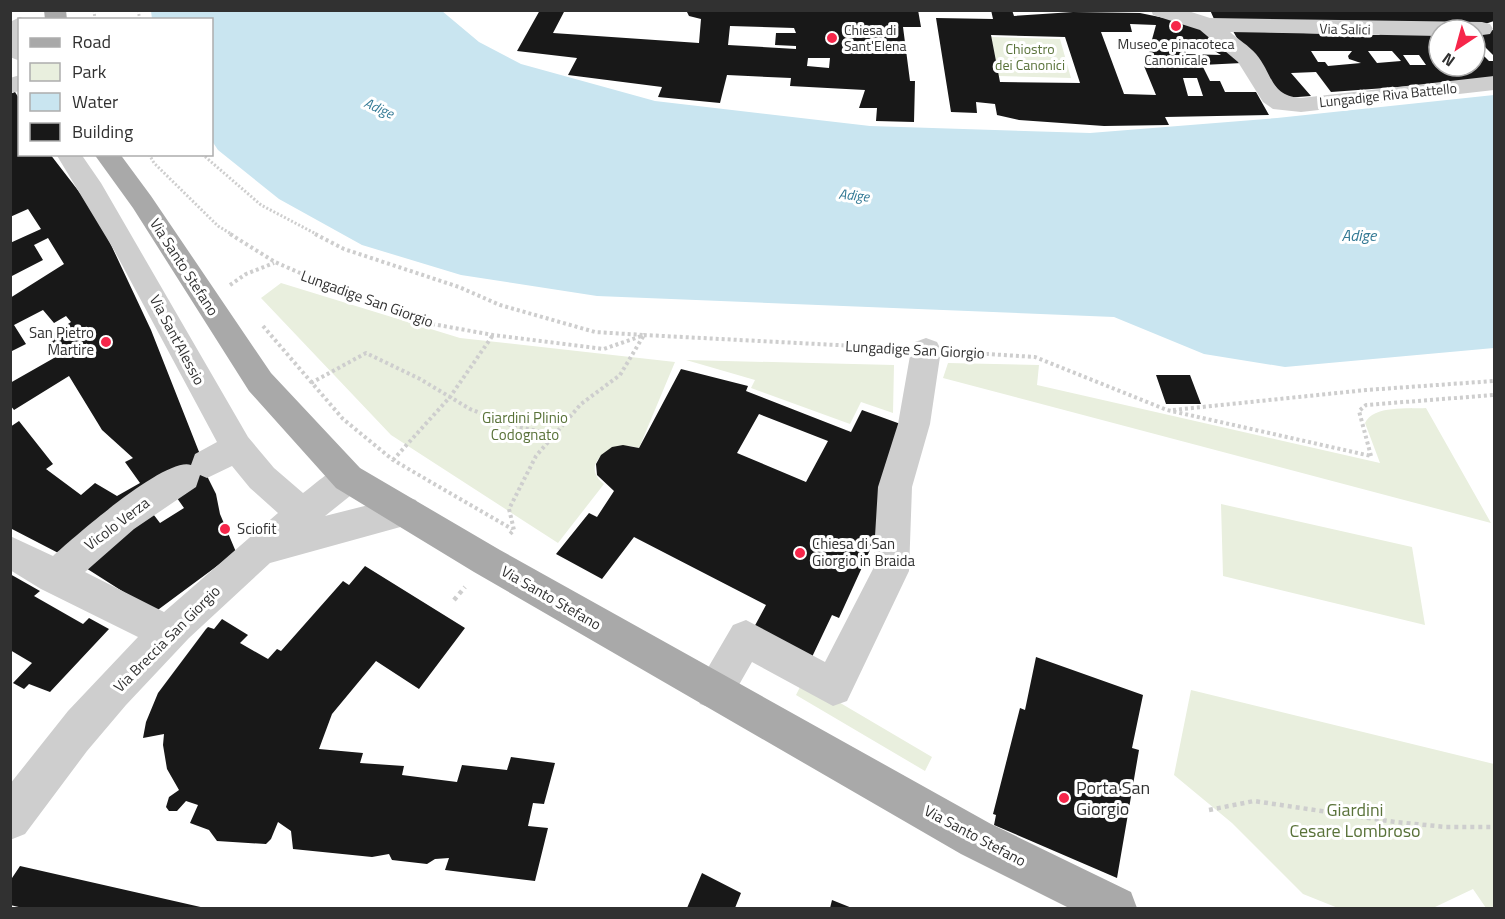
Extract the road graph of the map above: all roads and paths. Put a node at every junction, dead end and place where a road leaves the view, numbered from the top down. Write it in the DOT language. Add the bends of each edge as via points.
graph roads {
  1 [pos="1153,12"];
  2 [pos="1205,18"];
  3 [pos="18,29"];
  4 [pos="1427,29"];
  5 [pos="18,47"];
  6 [pos="1494,83"];
  7 [pos="69,156"];
  8 [pos="108,156"];
  9 [pos="150,156"];
  10 [pos="204,156"];
  11 [pos="275,262"];
  12 [pos="235,294"];
  13 [pos="257,319"];
  14 [pos="493,335"];
  15 [pos="644,335"];
  16 [pos="926,350"];
  17 [pos="1494,381"];
  18 [pos="311,383"];
  19 [pos="1494,395"];
  20 [pos="450,397"];
  21 [pos="1167,411"];
  22 [pos="553,434"];
  23 [pos="236,447"];
  24 [pos="393,460"];
  25 [pos="348,478"];
  26 [pos="404,511"];
  27 [pos="302,513"];
  28 [pos="513,530"];
  29 [pos="10,552"];
  30 [pos="254,555"];
  31 [pos="487,561"];
  32 [pos="54,577"];
  33 [pos="454,600"];
  34 [pos="168,633"];
  35 [pos="714,690"];
  36 [pos="82,725"];
  37 [pos="10,786"];
  38 [pos="1209,810"];
  39 [pos="10,819"];
  40 [pos="1494,827"];
  41 [pos="1113,908"];
  1 -- 2 [label="street"];
  2 -- 4 [label="street, Via Salici"];
  2 -- 6 [label="street, Lungadige Riva Battello" via="1247,58 1271,97 1281,104"];
  3 -- 5 [label="street"];
  7 -- 23 [label="street, Via Sant'Alessio" via="93,189"];
  8 -- 25 [label="main road, Via Santo Stefano" via="260,382"];
  9 -- 11 [label="path, Lungadige San Giorgio" via="218,226"];
  10 -- 15 [label="path" via="261,205 344,249 459,287 500,305 596,332"];
  11 -- 12 [label="path" via="228,286"];
  11 -- 14 [label="path, Lungadige San Giorgio" via="364,301 427,323"];
  13 -- 18 [label="path"];
  14 -- 15 [label="path, Lungadige San Giorgio" via="604,350"];
  14 -- 20 [label="path"];
  15 -- 16 [label="path, Lungadige San Giorgio"];
  15 -- 22 [label="path" via="620,375 581,404"];
  16 -- 21 [label="path, Lungadige San Giorgio" via="1035,357"];
  16 -- 35 [label="street" via="914,424 895,487 891,571 833,687 746,638"];
  17 -- 21 [label="path"];
  18 -- 20 [label="path" via="366,353"];
  18 -- 24 [label="path" via="343,419"];
  19 -- 21 [label="path, Lungadige San Giorgio" via="1366,405 1359,411 1359,419 1371,456"];
  20 -- 22 [label="path" via="513,426"];
  20 -- 24 [label="path"];
  22 -- 28 [label="path" via="536,456 509,509"];
  23 -- 27 [label="street, Via Sant'Alessio" via="262,478"];
  23 -- 32 [label="street, Vicolo Verza" via="122,518"];
  24 -- 28 [label="path"];
  25 -- 26 [label="main road, Via Santo Stefano"];
  25 -- 27 [label="street, Via Breccia San Giorgio"];
  26 -- 30 [label="street, Via Breccia San Giorgio" via="311,535"];
  26 -- 31 [label="main road, Via Santo Stefano"];
  27 -- 30 [label="street, Via Breccia San Giorgio"];
  28 -- 31 [label="path"];
  29 -- 32 [label="street"];
  30 -- 34 [label="street, Via Breccia San Giorgio"];
  31 -- 33 [label="path"];
  31 -- 35 [label="main road, Via Santo Stefano"];
  32 -- 34 [label="street"];
  34 -- 36 [label="street, Via Breccia San Giorgio"];
  35 -- 41 [label="main road, Via Santo Stefano" via="976,839"];
  36 -- 37 [label="street, Via Breccia San Giorgio"];
  36 -- 39 [label="street, Via Breccia San Giorgio"];
  38 -- 40 [label="path" via="1254,801 1395,822"];
}
